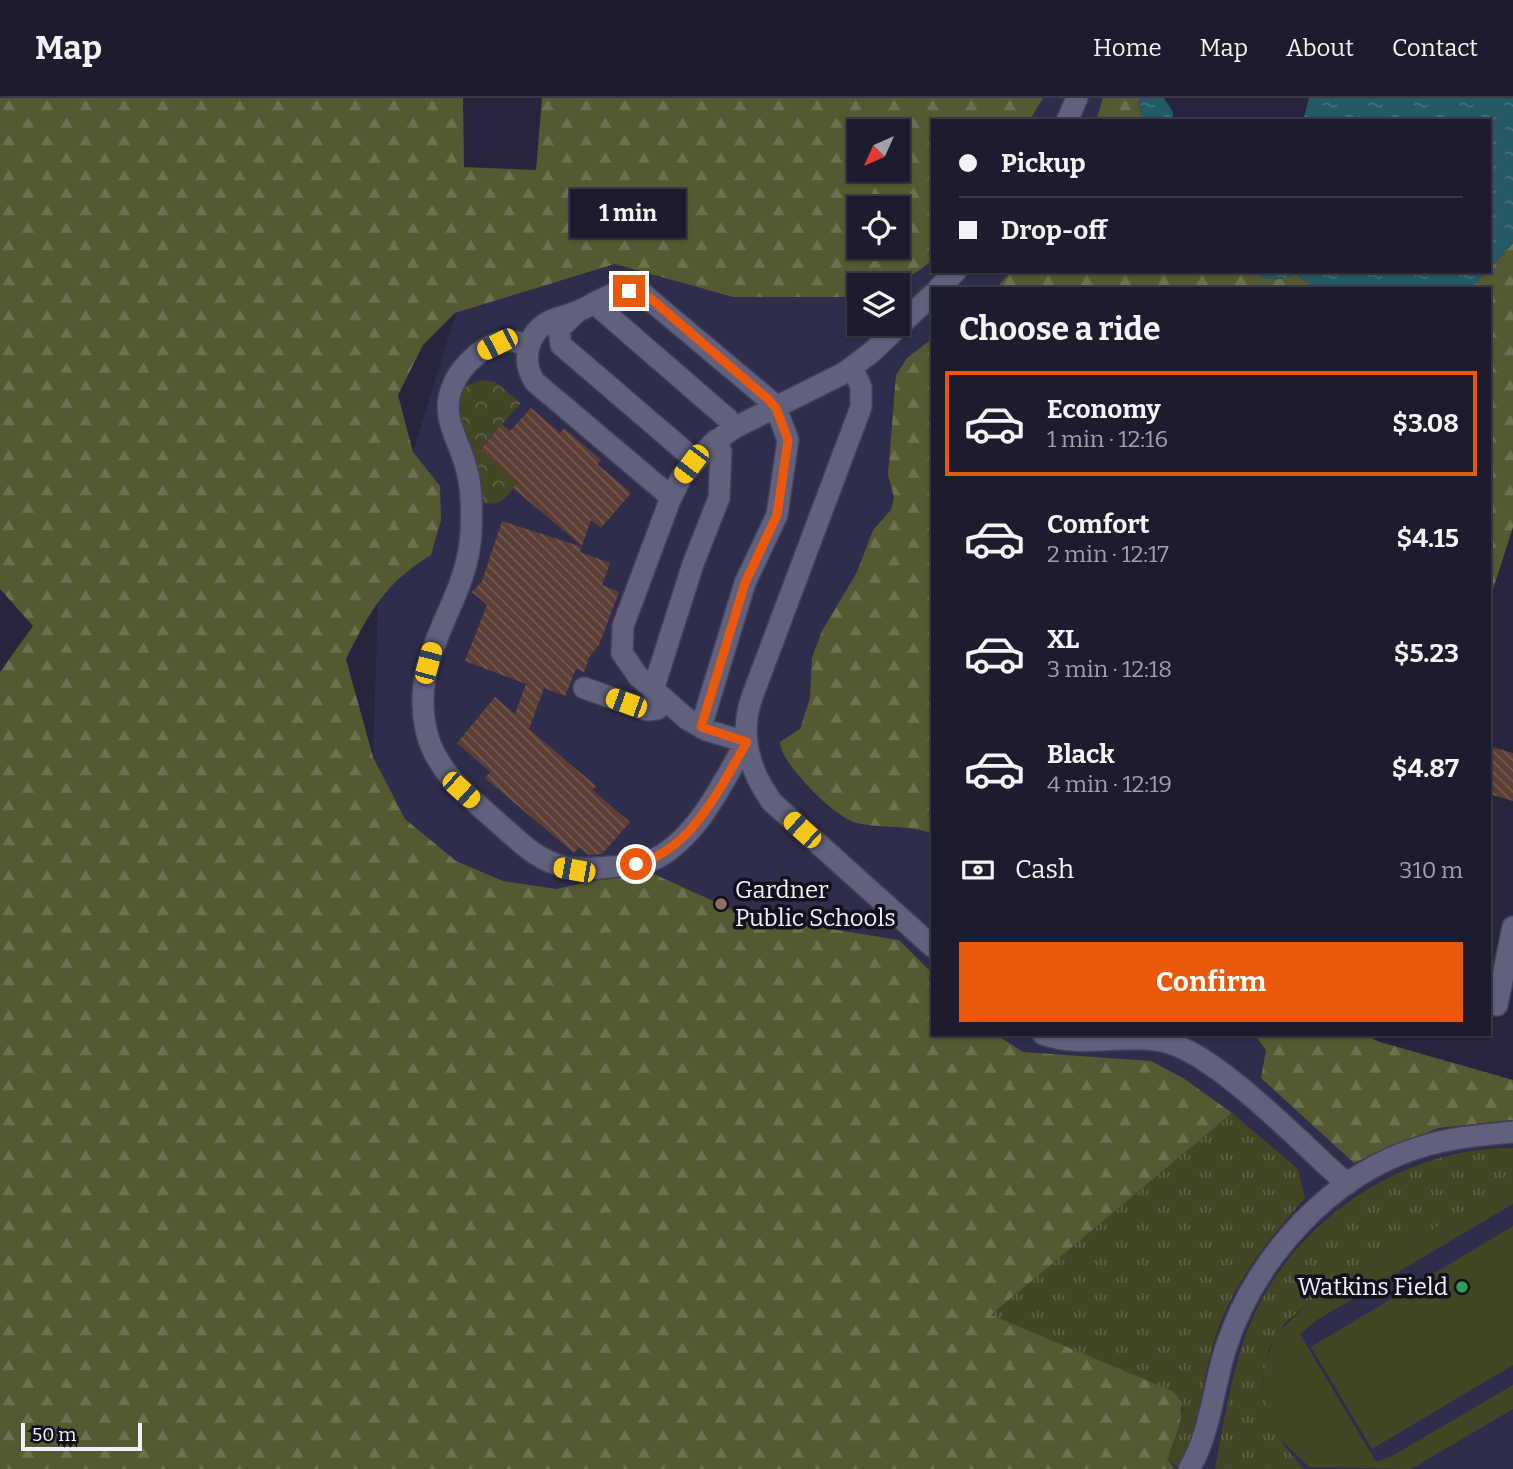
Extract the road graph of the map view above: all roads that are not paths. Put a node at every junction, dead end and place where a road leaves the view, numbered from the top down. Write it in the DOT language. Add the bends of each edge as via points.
graph roads {
  1 [pos="1077,98"];
  2 [pos="1068,119"];
  3 [pos="954,273"];
  4 [pos="940,287"];
  5 [pos="931,296"];
  6 [pos="586,308"];
  7 [pos="529,346"];
  8 [pos="852,367"];
  9 [pos="776,408"];
  10 [pos="725,434"];
  11 [pos="695,460"];
  12 [pos="671,497"];
  13 [pos="584,688"];
  14 [pos="659,695"];
  15 [pos="701,727"];
  16 [pos="747,742"];
  17 [pos="1513,927"];
  18 [pos="931,945"];
  19 [pos="1498,999"];
  20 [pos="1052,1036"];
  21 [pos="1513,1132"];
  22 [pos="1347,1184"];
  23 [pos="1189,1469"];
  1 -- 2 [label="street"];
  3 -- 4 [label="street"];
  5 -- 8 [label="street"];
  6 -- 7 [label="street" via="543,326"];
  6 -- 9 [label="street" via="616,292 643,294"];
  6 -- 10 [label="street" via="726,417"];
  6 -- 11 [label="street" via="559,328 561,345"];
  7 -- 12 [label="street" via="528,369 540,387"];
  7 -- 16 [label="street" via="508,341 484,351 458,375 448,401 447,418 468,475 471,532 463,581 439,629 424,681 424,714 436,758 461,790 544,862 592,870 648,862 673,846 706,810"];
  8 -- 9 [label="street"];
  8 -- 16 [label="street" via="861,387 861,407 752,697 745,718"];
  9 -- 10 [label="street"];
  9 -- 15 [label="street" via="788,447 777,515 745,583"];
  10 -- 11 [label="street"];
  10 -- 14 [label="street" via="719,498 693,564"];
  11 -- 12 [label="street"];
  12 -- 14 [label="street" via="621,635 625,660"];
  13 -- 14 [label="street" via="647,710 657,709"];
  14 -- 15 [label="street"];
  15 -- 16 [label="street"];
  16 -- 18 [label="street" via="756,774 772,802"];
  17 -- 19 [label="street"];
  20 -- 22 [label="street" via="1151,1039 1191,1051"];
  21 -- 22 [label="street" via="1424,1146"];
  22 -- 23 [label="street" via="1306,1218 1253,1289 1227,1345 1206,1429"];
}
